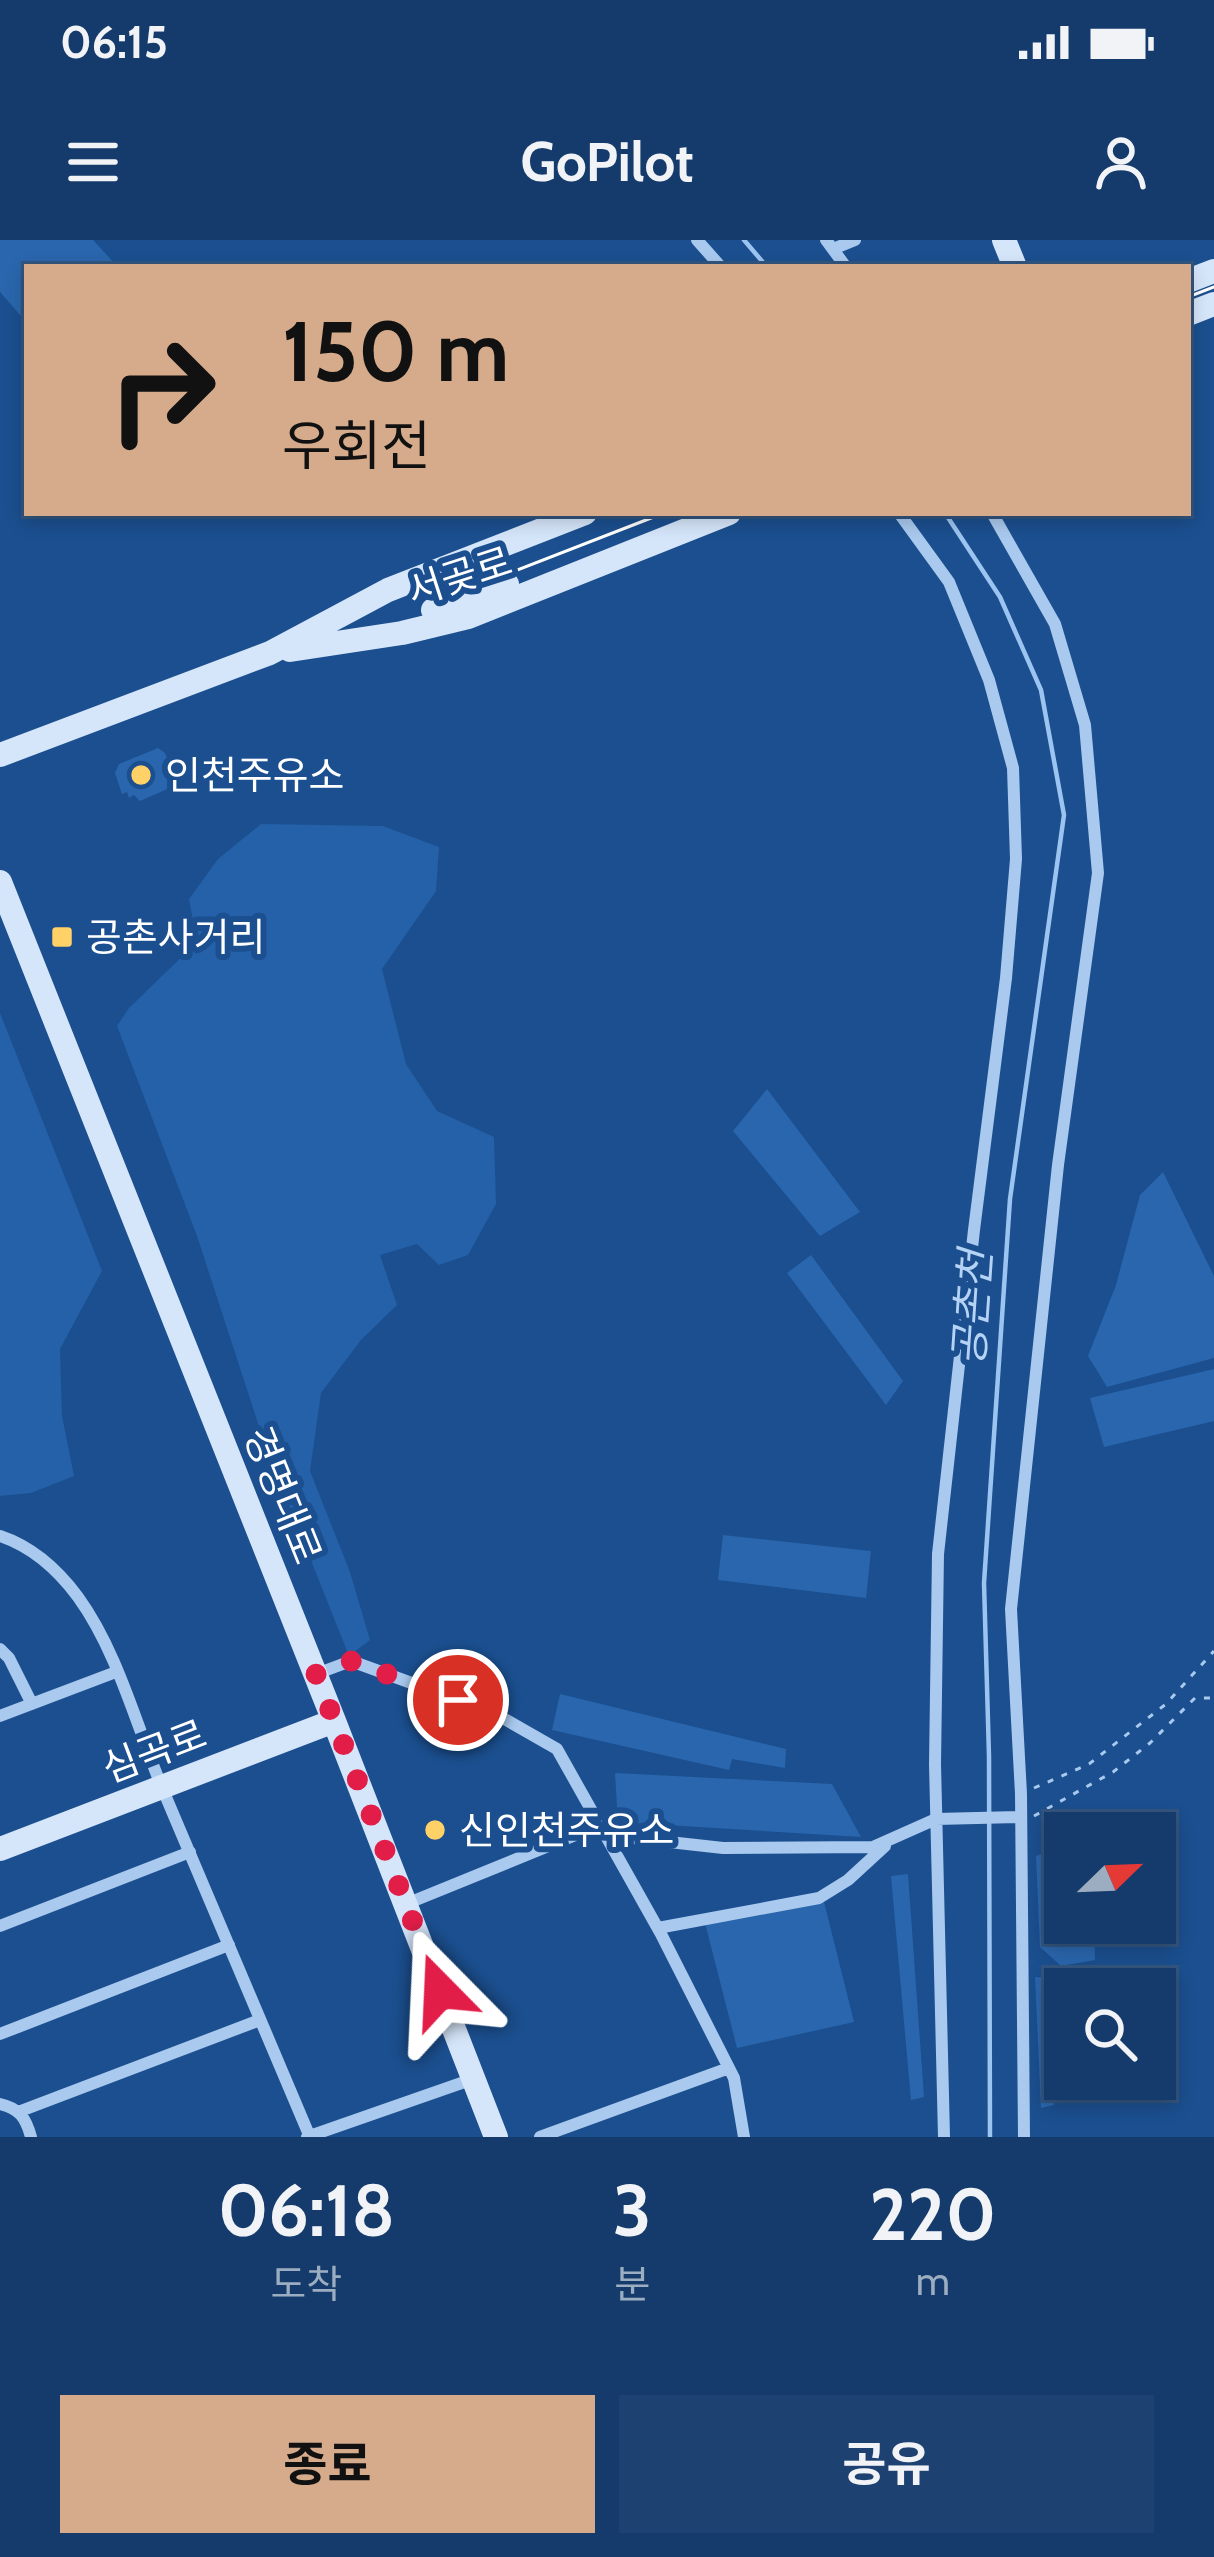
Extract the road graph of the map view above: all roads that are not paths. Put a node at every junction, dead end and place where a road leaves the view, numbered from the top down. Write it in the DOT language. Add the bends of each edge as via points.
graph roads {
  1 [pos="697,240"];
  2 [pos="855,240"];
  3 [pos="829,244"];
  4 [pos="718,264"];
  5 [pos="577,516"];
  6 [pos="680,516"];
  7 [pos="721,516"];
  8 [pos="901,516"];
  9 [pos="994,516"];
  10 [pos="280,648"];
  11 [pos="0,755"];
  12 [pos="0,882"];
  13 [pos="0,1536"];
  14 [pos="0,1649"];
  15 [pos="116,1672"];
  16 [pos="316,1674"];
  17 [pos="32,1704"];
  18 [pos="0,1716"];
  19 [pos="334,1721"];
  20 [pos="162,1787"];
  21 [pos="1015,1817"];
  22 [pos="940,1819"];
  23 [pos="603,1830"];
  24 [pos="895,1837"];
  25 [pos="0,1849"];
  26 [pos="190,1852"];
  27 [pos="406,1904"];
  28 [pos="0,1927"];
  29 [pos="658,1928"];
  30 [pos="229,1945"];
  31 [pos="260,2020"];
  32 [pos="0,2034"];
  33 [pos="729,2068"];
  34 [pos="474,2079"];
  35 [pos="0,2104"];
  36 [pos="19,2112"];
  37 [pos="31,2137"];
  38 [pos="309,2137"];
  39 [pos="496,2137"];
  40 [pos="540,2137"];
  41 [pos="744,2137"];
  42 [pos="944,2137"];
  43 [pos="1024,2137"];
  1 -- 4 [label="street"];
  2 -- 3 [label="street"];
  5 -- 10 [label="street, 서곶로" via="388,590"];
  6 -- 10 [label="street, 서곶로" via="440,609"];
  7 -- 10 [label="street, 서곶로" via="468,617"];
  8 -- 22 [label="street" via="949,582 989,680 1013,769 1016,859 938,1554"];
  9 -- 21 [label="street" via="1055,624 1085,725 1098,873 1011,1610 1021,1794"];
  10 -- 11 [label="street, 서곶로"];
  12 -- 16 [label="street, 경명대로"];
  13 -- 15 [label="street" via="50,1564 79,1598"];
  14 -- 17 [label="street"];
  15 -- 17 [label="street"];
  15 -- 20 [label="street"];
  16 -- 19 [label="street, 경명대로"];
  16 -- 23 [label="street" via="351,1661 494,1713 557,1749"];
  17 -- 18 [label="street"];
  19 -- 20 [label="street, 심곡로"];
  19 -- 27 [label="street, 경명대로"];
  20 -- 25 [label="street, 심곡로"];
  20 -- 26 [label="street"];
  21 -- 22 [label="street"];
  21 -- 43 [label="street"];
  22 -- 24 [label="street"];
  22 -- 42 [label="street"];
  23 -- 24 [label="street" via="723,1848 873,1847"];
  23 -- 27 [label="street"];
  23 -- 29 [label="street"];
  24 -- 29 [label="street" via="819,1898"];
  26 -- 28 [label="street"];
  26 -- 30 [label="street"];
  27 -- 34 [label="street, 경명대로"];
  29 -- 33 [label="street"];
  30 -- 31 [label="street"];
  30 -- 32 [label="street"];
  31 -- 36 [label="street"];
  31 -- 38 [label="street"];
  33 -- 40 [label="street"];
  33 -- 41 [label="street"];
  34 -- 38 [label="street"];
  34 -- 39 [label="street, 경명대로"];
  35 -- 36 [label="street"];
  36 -- 37 [label="street"];
}
